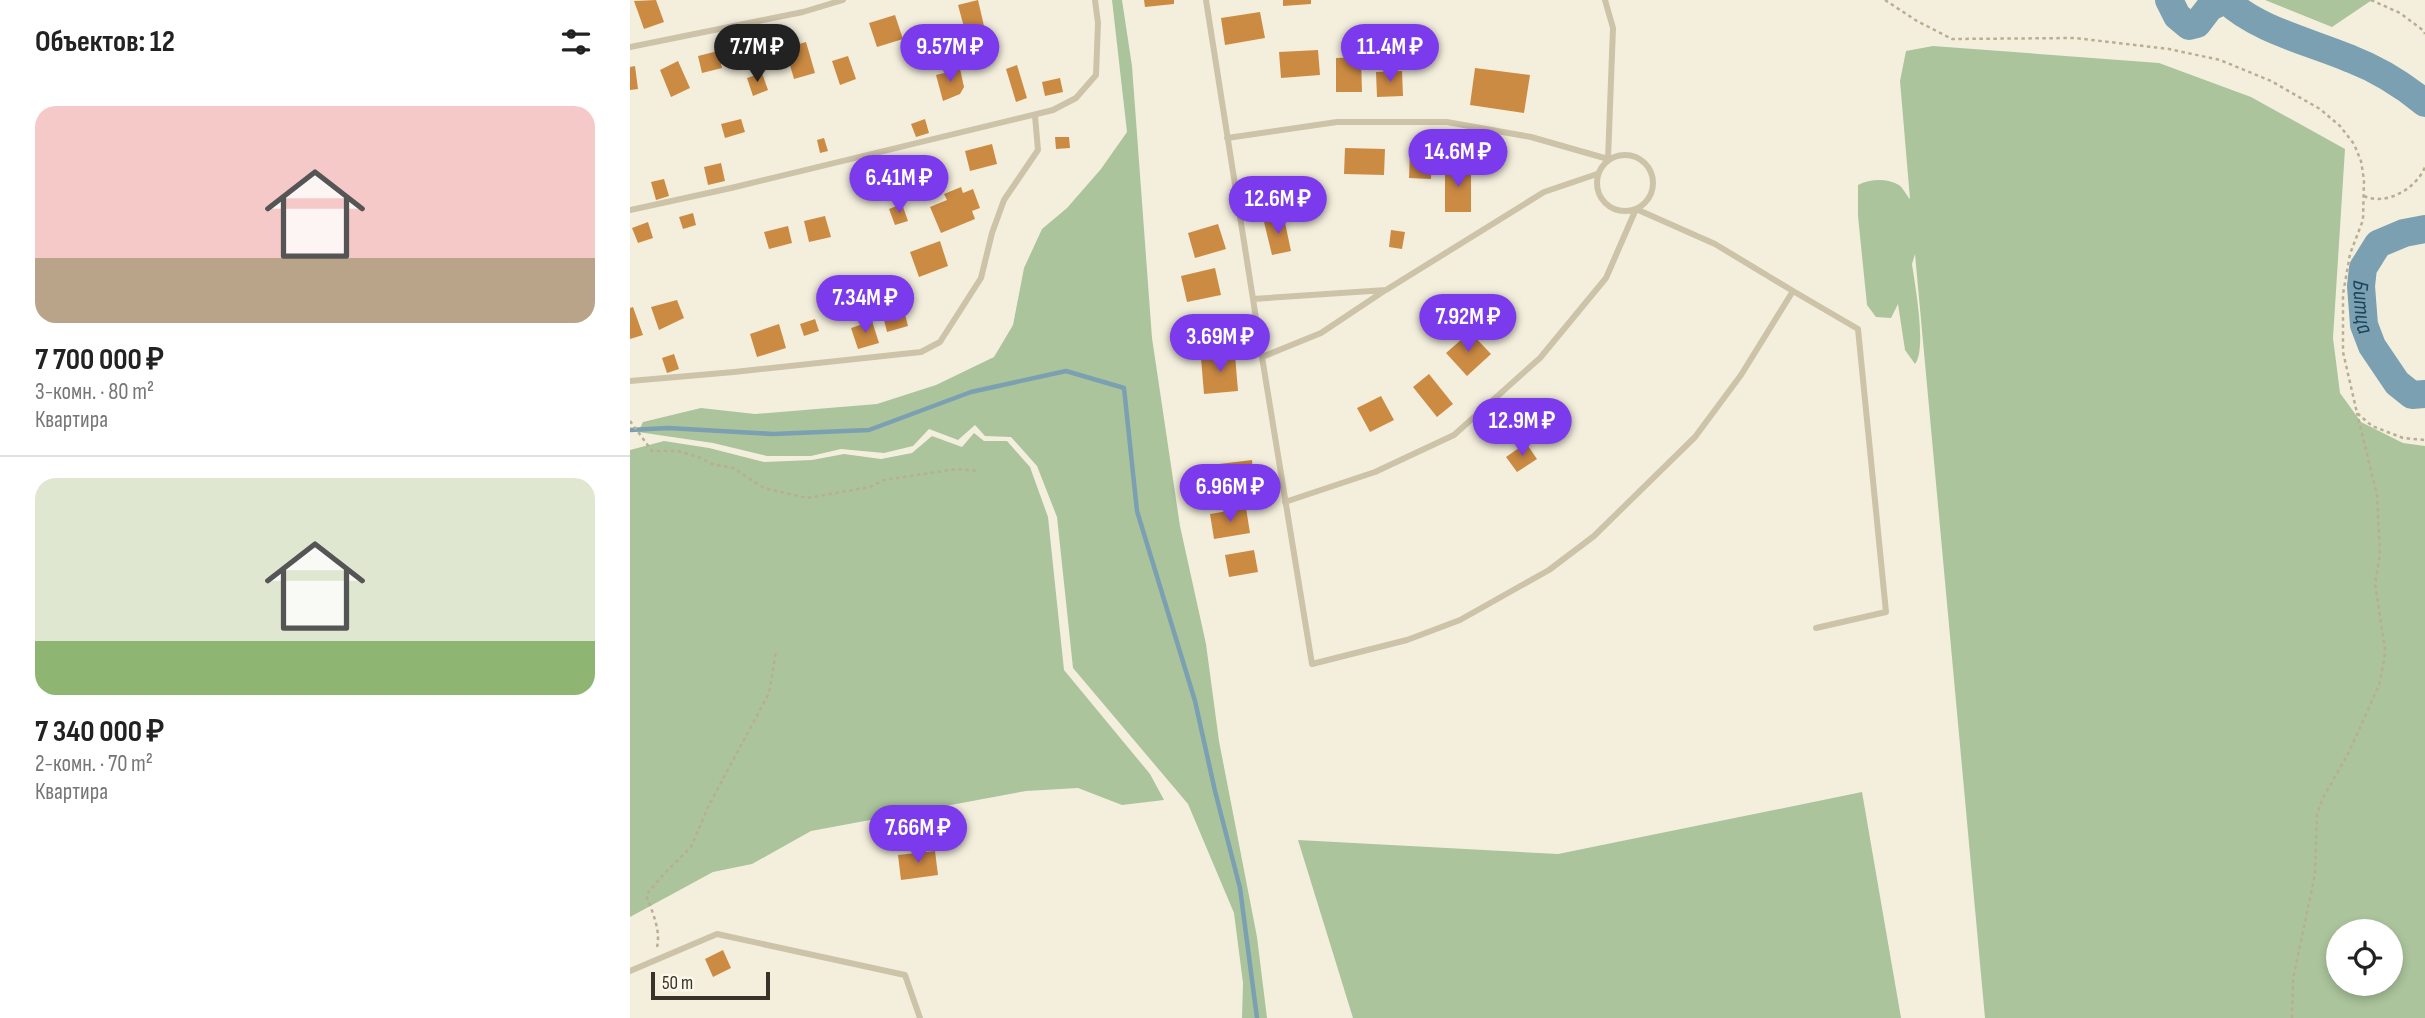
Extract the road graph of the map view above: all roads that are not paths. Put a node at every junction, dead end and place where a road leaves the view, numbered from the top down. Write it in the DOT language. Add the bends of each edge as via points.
graph roads {
  1 [pos="843,0"];
  2 [pos="1095,0"];
  3 [pos="1206,0"];
  4 [pos="1605,0"];
  5 [pos="630,47"];
  6 [pos="1035,116"];
  7 [pos="1227,138"];
  8 [pos="1608,159"];
  9 [pos="1597,174"];
  10 [pos="630,209"];
  11 [pos="1636,209"];
  12 [pos="1386,290"];
  13 [pos="1793,291"];
  14 [pos="1252,299"];
  15 [pos="1262,357"];
  16 [pos="630,381"];
  17 [pos="1286,502"];
  18 [pos="1816,628"];
  19 [pos="630,971"];
  20 [pos="920,1018"];
  1 -- 5 [label="lane"];
  2 -- 6 [label="lane" via="1096,75 1076,98"];
  3 -- 7 [label="lane"];
  4 -- 8 [label="lane" via="1613,28"];
  6 -- 10 [label="lane"];
  6 -- 16 [label="lane" via="1038,149 1004,200 981,278 940,342 921,352"];
  7 -- 8 [label="lane" via="1337,122 1447,122 1531,137"];
  7 -- 14 [label="lane"];
  8 -- 9 [label="lane"];
  8 -- 11 [label="lane" via="1626,154 1644,161 1650,169 1653,188"];
  9 -- 11 [label="lane" via="1598,192 1609,206"];
  9 -- 12 [label="lane" via="1544,192"];
  11 -- 13 [label="lane" via="1715,244"];
  11 -- 17 [label="lane" via="1606,278 1540,358 1454,435 1375,472"];
  12 -- 14 [label="lane"];
  12 -- 15 [label="lane" via="1321,332"];
  13 -- 17 [label="lane" via="1695,438 1594,536 1549,570 1460,620 1407,640 1312,664"];
  13 -- 18 [label="lane" via="1858,329 1886,612"];
  14 -- 15 [label="lane"];
  15 -- 17 [label="lane"];
  19 -- 20 [label="lane" via="717,933 905,975"];
}
